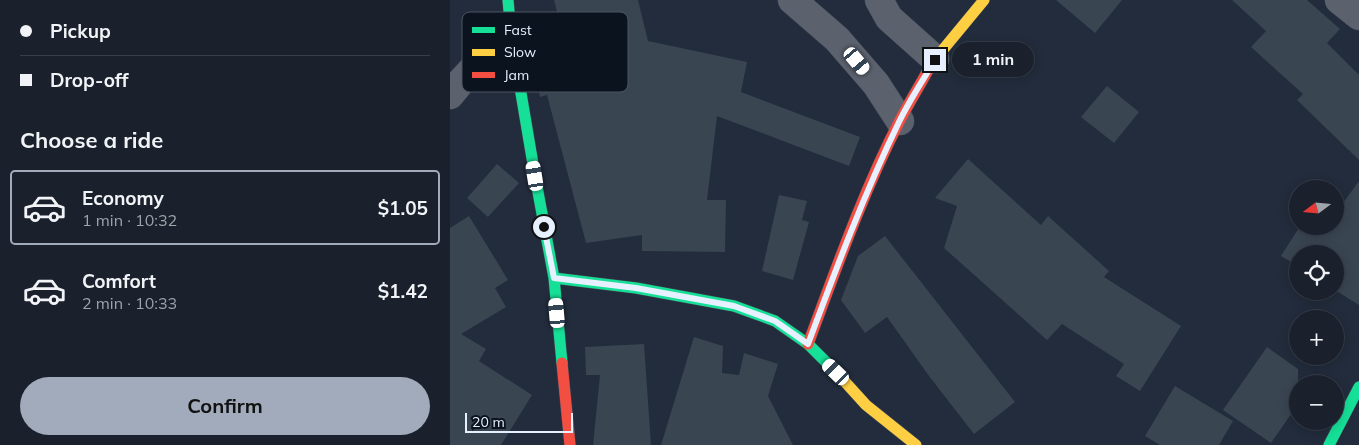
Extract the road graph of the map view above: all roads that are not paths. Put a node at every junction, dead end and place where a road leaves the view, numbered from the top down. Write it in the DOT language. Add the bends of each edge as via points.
graph roads {
  1 [pos="792,0"];
  2 [pos="880,0"];
  3 [pos="984,0"];
  4 [pos="1339,0"];
  5 [pos="1359,16"];
  6 [pos="935,60"];
  7 [pos="462,81"];
  8 [pos="521,92"];
  9 [pos="450,95"];
  10 [pos="900,121"];
  11 [pos="554,278"];
  12 [pos="808,344"];
  13 [pos="1359,387"];
  14 [pos="570,445"];
  15 [pos="916,445"];
  16 [pos="1329,445"];
  1 -- 10 [label="street" via="837,38 876,84"];
  2 -- 6 [label="street" via="889,18"];
  3 -- 6 [label="street"];
  4 -- 5 [label="street"];
  6 -- 10 [label="street"];
  7 -- 9 [label="street"];
  8 -- 11 [label="street"];
  10 -- 12 [label="street" via="866,194"];
  11 -- 12 [label="street" via="636,288 734,306 775,321"];
  11 -- 14 [label="street"];
  12 -- 15 [label="street" via="866,406"];
  13 -- 16 [label="street"];
}
